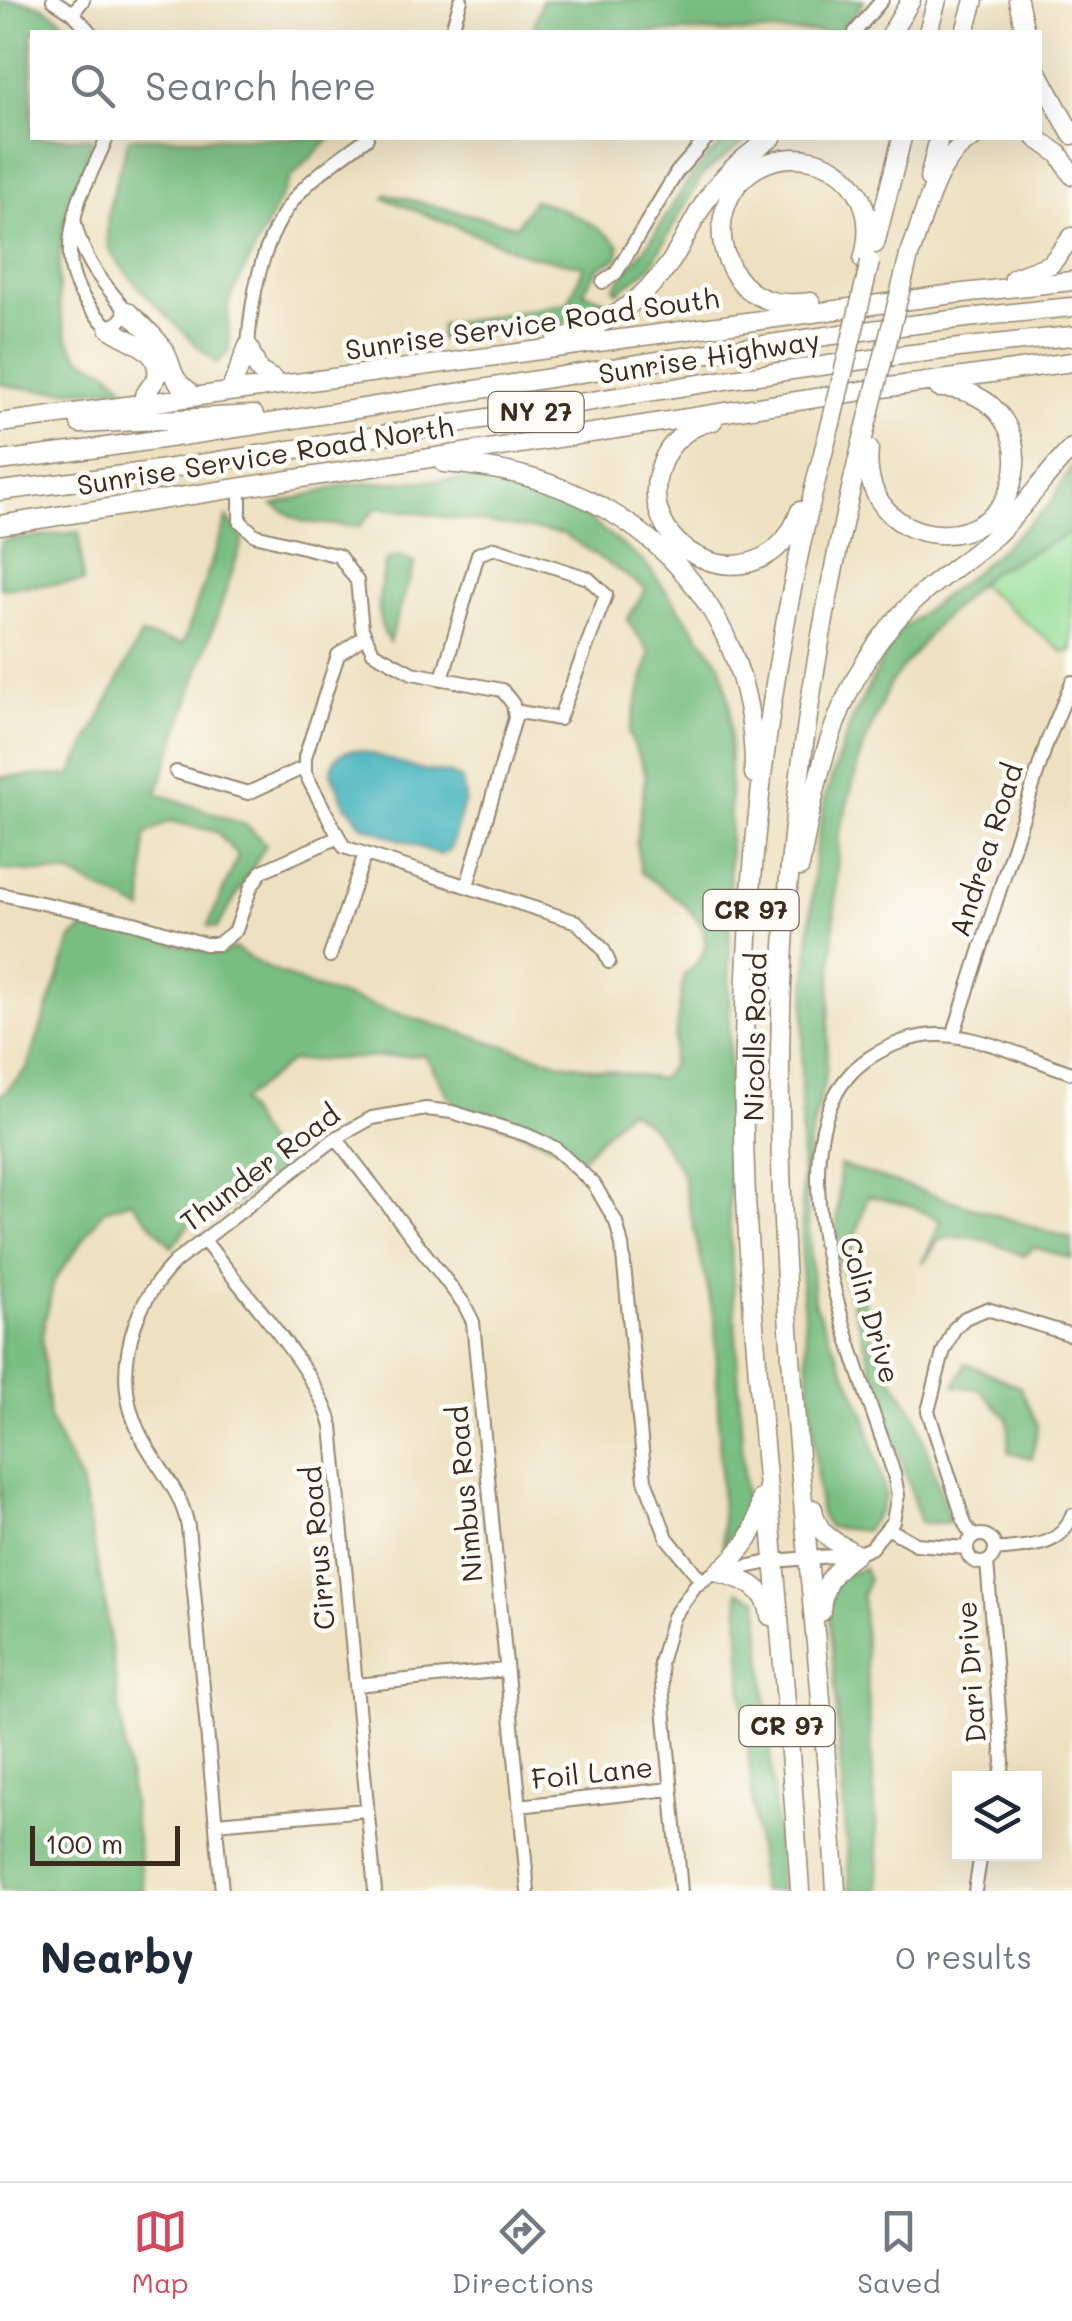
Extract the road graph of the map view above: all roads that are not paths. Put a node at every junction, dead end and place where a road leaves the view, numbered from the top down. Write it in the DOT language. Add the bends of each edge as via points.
graph roads {
  1 [pos="52,0"];
  2 [pos="84,0"];
  3 [pos="461,0"];
  4 [pos="882,0"];
  5 [pos="911,0"];
  6 [pos="936,0"];
  7 [pos="974,0"];
  8 [pos="1018,0"];
  9 [pos="72,13"];
  10 [pos="88,30"];
  11 [pos="452,30"];
  12 [pos="858,30"];
  13 [pos="893,30"];
  14 [pos="928,30"];
  15 [pos="966,30"];
  16 [pos="1025,30"];
  17 [pos="1042,80"];
  18 [pos="1072,135"];
  19 [pos="107,140"];
  20 [pos="365,140"];
  21 [pos="706,140"];
  22 [pos="769,140"];
  23 [pos="901,140"];
  24 [pos="938,140"];
  25 [pos="970,140"];
  26 [pos="1039,140"];
  27 [pos="1072,174"];
  28 [pos="74,219"];
  29 [pos="1072,237"];
  30 [pos="909,256"];
  31 [pos="866,262"];
  32 [pos="1072,281"];
  33 [pos="603,282"];
  34 [pos="102,283"];
  35 [pos="954,294"];
  36 [pos="84,300"];
  37 [pos="876,304"];
  38 [pos="1072,307"];
  39 [pos="127,311"];
  40 [pos="109,328"];
  41 [pos="1072,336"];
  42 [pos="248,346"];
  43 [pos="500,354"];
  44 [pos="1072,362"];
  45 [pos="376,371"];
  46 [pos="273,379"];
  47 [pos="874,383"];
  48 [pos="232,384"];
  49 [pos="188,390"];
  50 [pos="144,396"];
  51 [pos="782,403"];
  52 [pos="340,413"];
  53 [pos="3,426"];
  54 [pos="869,431"];
  55 [pos="1072,448"];
  56 [pos="823,450"];
  57 [pos="0,460"];
  58 [pos="409,461"];
  59 [pos="240,488"];
  60 [pos="0,494"];
  61 [pos="0,525"];
  62 [pos="366,636"];
  63 [pos="442,678"];
  64 [pos="1072,682"];
  65 [pos="514,711"];
  66 [pos="305,767"];
  67 [pos="176,772"];
  68 [pos="339,836"];
  69 [pos="365,854"];
  70 [pos="755,858"];
  71 [pos="467,886"];
  72 [pos="0,894"];
  73 [pos="784,951"];
  74 [pos="330,956"];
  75 [pos="608,962"];
  76 [pos="953,1036"];
  77 [pos="1072,1073"];
  78 [pos="336,1138"];
  79 [pos="204,1240"];
  80 [pos="1072,1334"];
  81 [pos="765,1458"];
  82 [pos="802,1473"];
  83 [pos="1072,1515"];
  84 [pos="889,1529"];
  85 [pos="970,1543"];
  86 [pos="856,1554"];
  87 [pos="991,1556"];
  88 [pos="809,1558"];
  89 [pos="774,1561"];
  90 [pos="710,1576"];
  91 [pos="818,1658"];
  92 [pos="506,1670"];
  93 [pos="782,1670"];
  94 [pos="356,1685"];
  95 [pos="1001,1771"];
  96 [pos="670,1789"];
  97 [pos="519,1806"];
  98 [pos="366,1810"];
  99 [pos="216,1824"];
  100 [pos="980,1861"];
  101 [pos="222,1891"];
  102 [pos="375,1891"];
  103 [pos="528,1891"];
  104 [pos="681,1891"];
  105 [pos="800,1891"];
  106 [pos="836,1891"];
  107 [pos="975,1891"];
  1 -- 9 [label="street"];
  2 -- 9 [label="street"];
  3 -- 11 [label="street"];
  4 -- 12 [label="street"];
  5 -- 13 [label="highway"];
  6 -- 14 [label="highway"];
  7 -- 15 [label="highway"];
  8 -- 16 [label="highway"];
  9 -- 10 [label="street"];
  17 -- 18 [label="highway"];
  19 -- 28 [label="street"];
  20 -- 42 [label="street" via="306,186 277,226 258,279"];
  21 -- 33 [label="street" via="677,172 616,273"];
  22 -- 43 [label="highway" via="715,187 669,264 629,306 579,334"];
  23 -- 31 [label="highway"];
  24 -- 30 [label="highway"];
  25 -- 30 [label="highway" via="940,171"];
  26 -- 27 [label="highway"];
  28 -- 34 [label="street" via="80,248"];
  28 -- 36 [label="street" via="69,259"];
  29 -- 35 [label="highway" via="1042,269"];
  30 -- 47 [label="highway, bridge"];
  31 -- 37 [label="highway" via="863,201 844,175 825,164 795,158 768,164 744,178 728,202 723,248 734,274 755,294 788,305"];
  31 -- 56 [label="highway, Nicolls Road / CR 97, bridge"];
  32 -- 35 [label="highway, Sunrise Service Road South"];
  34 -- 36 [label="street"];
  34 -- 39 [label="street"];
  35 -- 37 [label="highway, Sunrise Service Road South"];
  36 -- 40 [label="street"];
  37 -- 43 [label="highway, Sunrise Service Road South"];
  38 -- 52 [label="highway, Sunrise Highway / NY 27" via="824,337"];
  39 -- 40 [label="street"];
  39 -- 49 [label="highway" via="159,342 177,383"];
  40 -- 50 [label="highway" via="156,358 158,377"];
  41 -- 60 [label="highway, Sunrise Highway / NY 27" via="852,363"];
  42 -- 46 [label="highway" via="259,371"];
  42 -- 48 [label="highway"];
  43 -- 45 [label="highway, Sunrise Service Road South"];
  44 -- 47 [label="highway, Sunrise Service Road North"];
  45 -- 46 [label="highway"];
  45 -- 53 [label="highway, Sunrise Service Road South"];
  46 -- 48 [label="highway"];
  47 -- 51 [label="highway, Sunrise Service Road North"];
  47 -- 54 [label="highway, bridge"];
  47 -- 54 [label="highway" via="948,388 986,402 1012,436 1015,469 1008,492 995,511 966,530 914,530 890,516 875,496"];
  48 -- 49 [label="highway"];
  49 -- 50 [label="highway"];
  50 -- 53 [label="highway"];
  51 -- 56 [label="highway" via="704,423 670,446 657,488 662,520 674,540 720,565 742,565 771,553 792,531"];
  51 -- 58 [label="highway, Sunrise Service Road North"];
  52 -- 53 [label="highway"];
  52 -- 57 [label="highway, Sunrise Highway / NY 27"];
  54 -- 73 [label="highway, Nicolls Road / CR 97" via="828,591 809,699"];
  55 -- 73 [label="highway" via="998,532 895,620 849,686 818,775"];
  56 -- 70 [label="highway, Nicolls Road / CR 97" via="774,694"];
  58 -- 59 [label="highway, Sunrise Service Road North"];
  58 -- 70 [label="highway" via="500,469 564,486 634,526 688,578 724,635 746,695"];
  59 -- 61 [label="highway, Sunrise Service Road North"];
  59 -- 62 [label="street" via="240,521 255,535 340,556 357,581"];
  62 -- 63 [label="street" via="374,652 412,673"];
  62 -- 66 [label="street" via="338,656"];
  63 -- 65 [label="street" via="502,690"];
  63 -- 65 [label="street" via="478,554 495,548 588,578 606,596 559,719"];
  64 -- 76 [label="street, Andrea Road"];
  65 -- 71 [label="street"];
  66 -- 67 [label="street" via="248,793"];
  66 -- 68 [label="street"];
  68 -- 69 [label="street" via="344,847"];
  68 -- 72 [label="street" via="262,870 236,930 212,945"];
  69 -- 71 [label="street"];
  69 -- 74 [label="street"];
  70 -- 81 [label="highway, Nicolls Road / CR 97" via="744,1132"];
  71 -- 75 [label="street" via="577,922"];
  73 -- 82 [label="highway, Nicolls Road / CR 97" via="781,1170"];
  76 -- 77 [label="street, Colin Drive"];
  76 -- 84 [label="street, Colin Drive" via="910,1040 862,1064 834,1101 821,1153 828,1269 894,1474 897,1505"];
  78 -- 79 [label="street, Thunder Road"];
  78 -- 90 [label="street, Thunder Road" via="398,1111 452,1112 555,1148 594,1184 622,1245 648,1494 668,1538"];
  78 -- 92 [label="street, Nimbus Road" via="472,1322"];
  79 -- 94 [label="street, Cirrus Road" via="326,1407"];
  79 -- 99 [label="street, Thunder Road" via="156,1281 142,1303 127,1348 126,1379 145,1444 184,1507"];
  80 -- 85 [label="street" via="987,1310 965,1318 948,1342 928,1411"];
  81 -- 89 [label="highway, Nicolls Road / CR 97"];
  81 -- 90 [label="highway" via="757,1526 742,1550"];
  82 -- 86 [label="highway" via="819,1530"];
  82 -- 88 [label="highway, Nicolls Road / CR 97"];
  83 -- 87 [label="street" via="1067,1530 1050,1542"];
  84 -- 85 [label="street" via="916,1544"];
  84 -- 86 [label="street"];
  85 -- 87 [label="street" via="973,1561"];
  85 -- 87 [label="street" via="988,1537"];
  86 -- 88 [label="street"];
  86 -- 91 [label="highway" via="824,1586"];
  87 -- 95 [label="street, Dari Drive"];
  88 -- 89 [label="street"];
  88 -- 91 [label="highway, Nicolls Road / CR 97"];
  89 -- 90 [label="street"];
  89 -- 93 [label="highway, Nicolls Road / CR 97"];
  90 -- 93 [label="highway" via="749,1583 764,1596"];
  90 -- 96 [label="street" via="673,1617 660,1663"];
  91 -- 106 [label="highway, Nicolls Road / CR 97"];
  92 -- 94 [label="street"];
  92 -- 97 [label="street, Nimbus Road"];
  93 -- 105 [label="highway, Nicolls Road / CR 97"];
  94 -- 98 [label="street, Cirrus Road"];
  96 -- 97 [label="street, Foil Lane"];
  96 -- 104 [label="street"];
  97 -- 103 [label="street, Nimbus Road"];
  98 -- 99 [label="street"];
  98 -- 102 [label="street, Cirrus Road"];
  99 -- 101 [label="street, Thunder Road"];
  100 -- 107 [label="street"];
}
